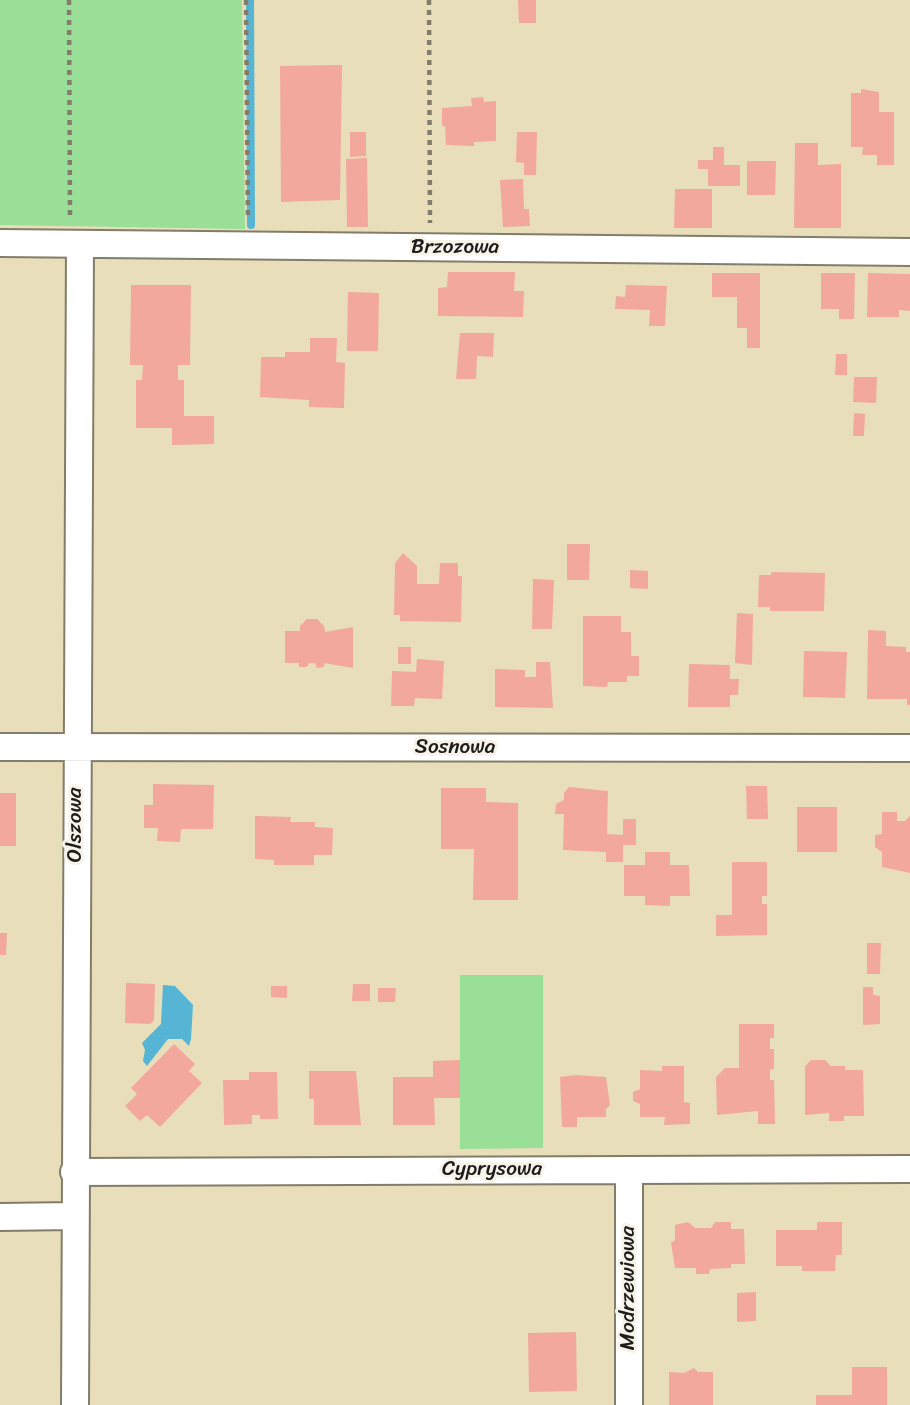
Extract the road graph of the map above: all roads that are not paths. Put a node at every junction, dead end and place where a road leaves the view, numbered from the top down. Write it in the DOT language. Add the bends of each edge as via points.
graph roads {
  1 [pos="0,243"];
  2 [pos="80,244"];
  3 [pos="910,252"];
  4 [pos="0,747"];
  5 [pos="910,748"];
  6 [pos="77,749"];
  7 [pos="910,1169"];
  8 [pos="629,1170"];
  9 [pos="75,1172"];
  10 [pos="0,1216"];
  11 [pos="74,1216"];
  12 [pos="75,1405"];
  13 [pos="629,1405"];
  1 -- 2 [label="street, Brzozowa"];
  2 -- 3 [label="street, Brzozowa"];
  2 -- 6 [label="street, Olszowa"];
  4 -- 6 [label="street, Sosnowa"];
  5 -- 6 [label="street, Sosnowa"];
  6 -- 9 [label="street, Olszowa"];
  7 -- 8 [label="street, Cyprysowa"];
  8 -- 9 [label="street, Cyprysowa"];
  8 -- 13 [label="street, Modrzewiowa"];
  9 -- 11 [label="street, Olszowa"];
  10 -- 11 [label="street"];
  11 -- 12 [label="street, Olszowa"];
}
